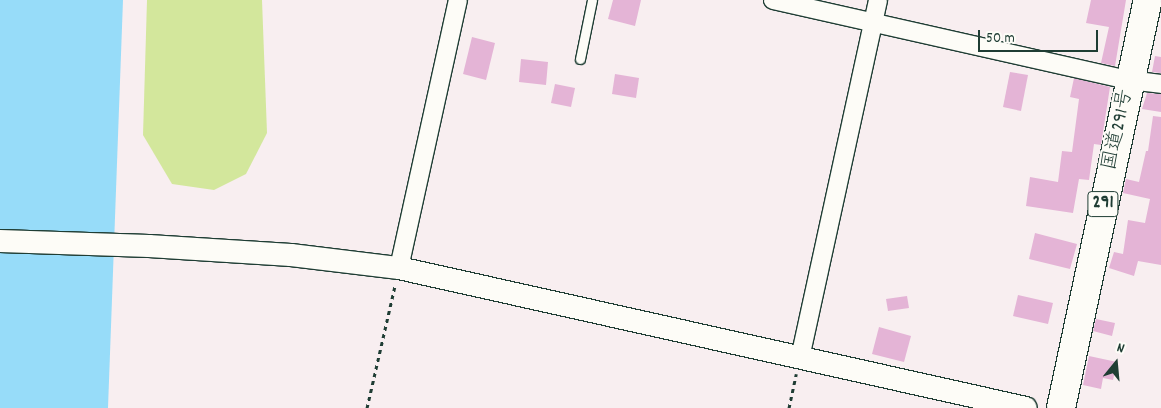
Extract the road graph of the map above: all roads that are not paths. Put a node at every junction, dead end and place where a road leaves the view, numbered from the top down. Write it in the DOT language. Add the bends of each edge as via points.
graph roads {
  1 [pos="458,0"];
  2 [pos="592,0"];
  3 [pos="773,0"];
  4 [pos="878,0"];
  5 [pos="1148,0"];
  6 [pos="873,22"];
  7 [pos="580,59"];
  8 [pos="1129,80"];
  9 [pos="1161,84"];
  10 [pos="0,242"];
  11 [pos="399,268"];
  12 [pos="800,358"];
  13 [pos="1026,408"];
  14 [pos="1061,408"];
  1 -- 11 [label="street"];
  2 -- 7 [label="lane"];
  3 -- 6 [label="street"];
  4 -- 6 [label="street"];
  5 -- 8 [label="highway, 国道291号 / 291"];
  6 -- 8 [label="street"];
  6 -- 12 [label="street"];
  8 -- 9 [label="street"];
  8 -- 14 [label="highway, 国道291号 / 291"];
  10 -- 11 [label="street" via="149,246 291,255"];
  11 -- 12 [label="street"];
  12 -- 13 [label="street"];
}
